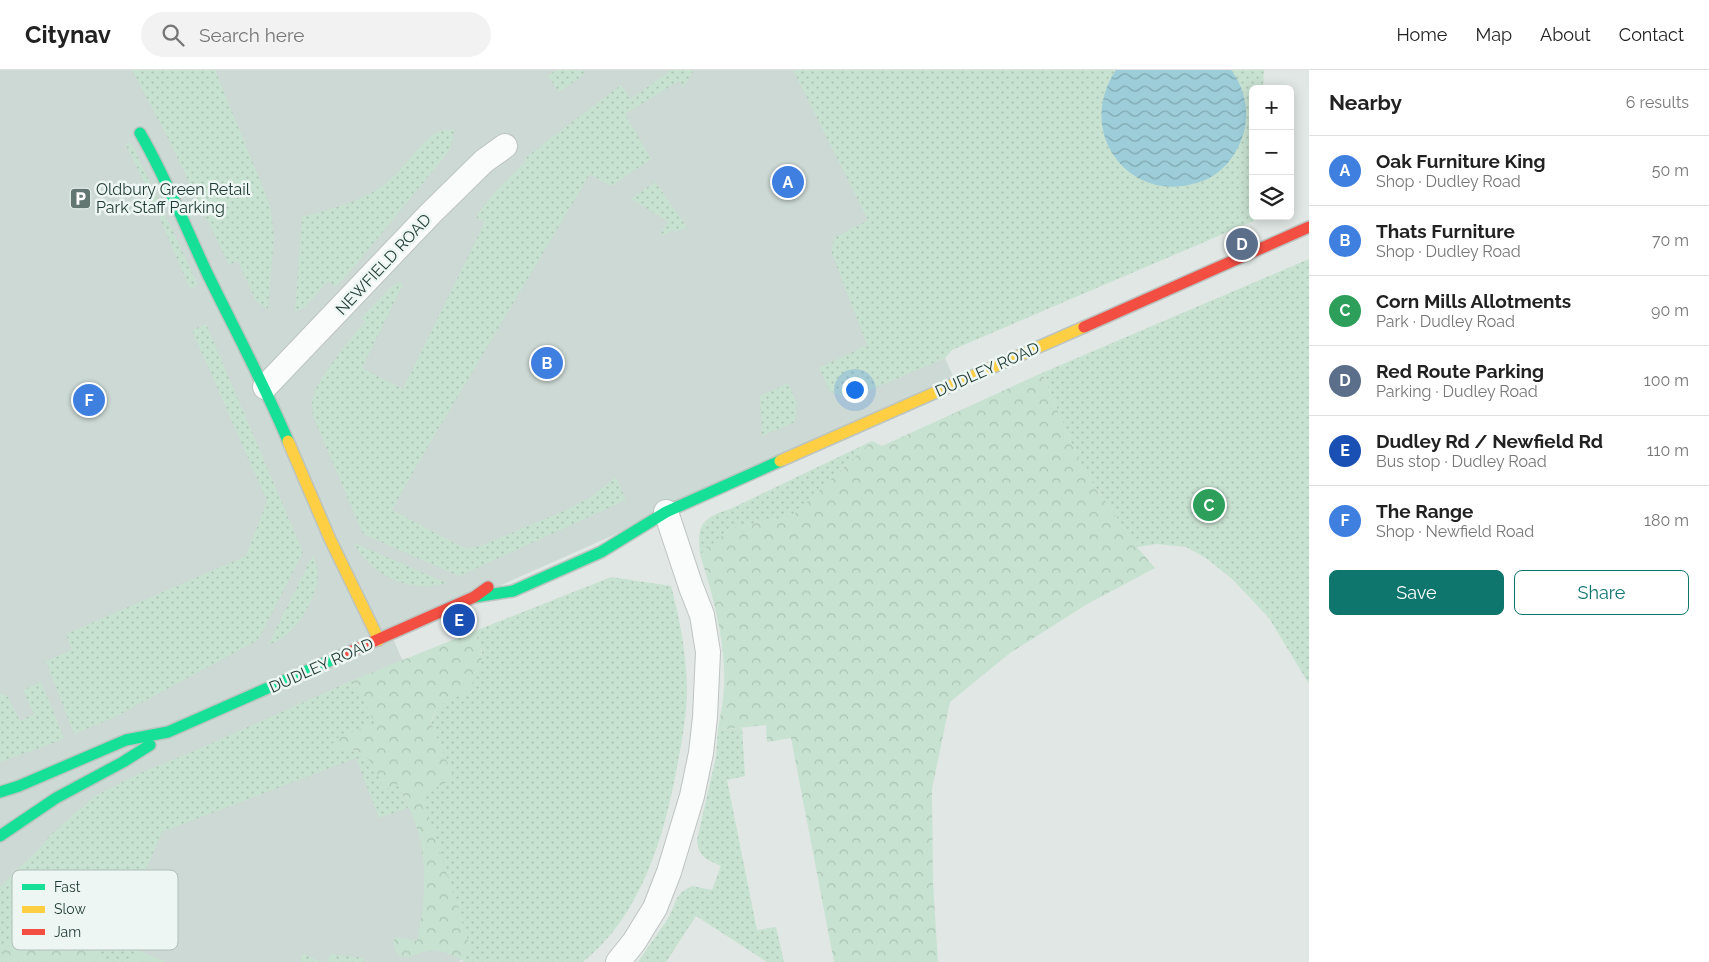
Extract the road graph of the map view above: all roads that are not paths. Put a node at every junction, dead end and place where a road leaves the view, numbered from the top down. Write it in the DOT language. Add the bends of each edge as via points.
graph roads {
  1 [pos="140,133"];
  2 [pos="505,146"];
  3 [pos="1309,226"];
  4 [pos="265,387"];
  5 [pos="666,512"];
  6 [pos="622,526"];
  7 [pos="494,583"];
  8 [pos="474,597"];
  9 [pos="379,640"];
  10 [pos="168,732"];
  11 [pos="0,792"];
  12 [pos="0,836"];
  13 [pos="618,962"];
  1 -- 4 [label="main road"];
  2 -- 4 [label="street, NEWFIELD ROAD" via="484,161 430,214"];
  3 -- 5 [label="main road, DUDLEY ROAD"];
  4 -- 9 [label="main road" via="330,539"];
  5 -- 6 [label="main road, DUDLEY ROAD"];
  5 -- 8 [label="main road, DUDLEY ROAD" via="601,552 574,564 513,591"];
  5 -- 13 [label="street" via="702,615 708,652 705,717 692,796 669,872 655,908"];
  7 -- 8 [label="main road, DUDLEY ROAD"];
  8 -- 9 [label="main road, DUDLEY ROAD"];
  9 -- 10 [label="main road, DUDLEY ROAD"];
  10 -- 11 [label="main road, DUDLEY ROAD" via="126,740"];
  10 -- 12 [label="main road, DUDLEY ROAD" via="139,753 30,813"];
}
